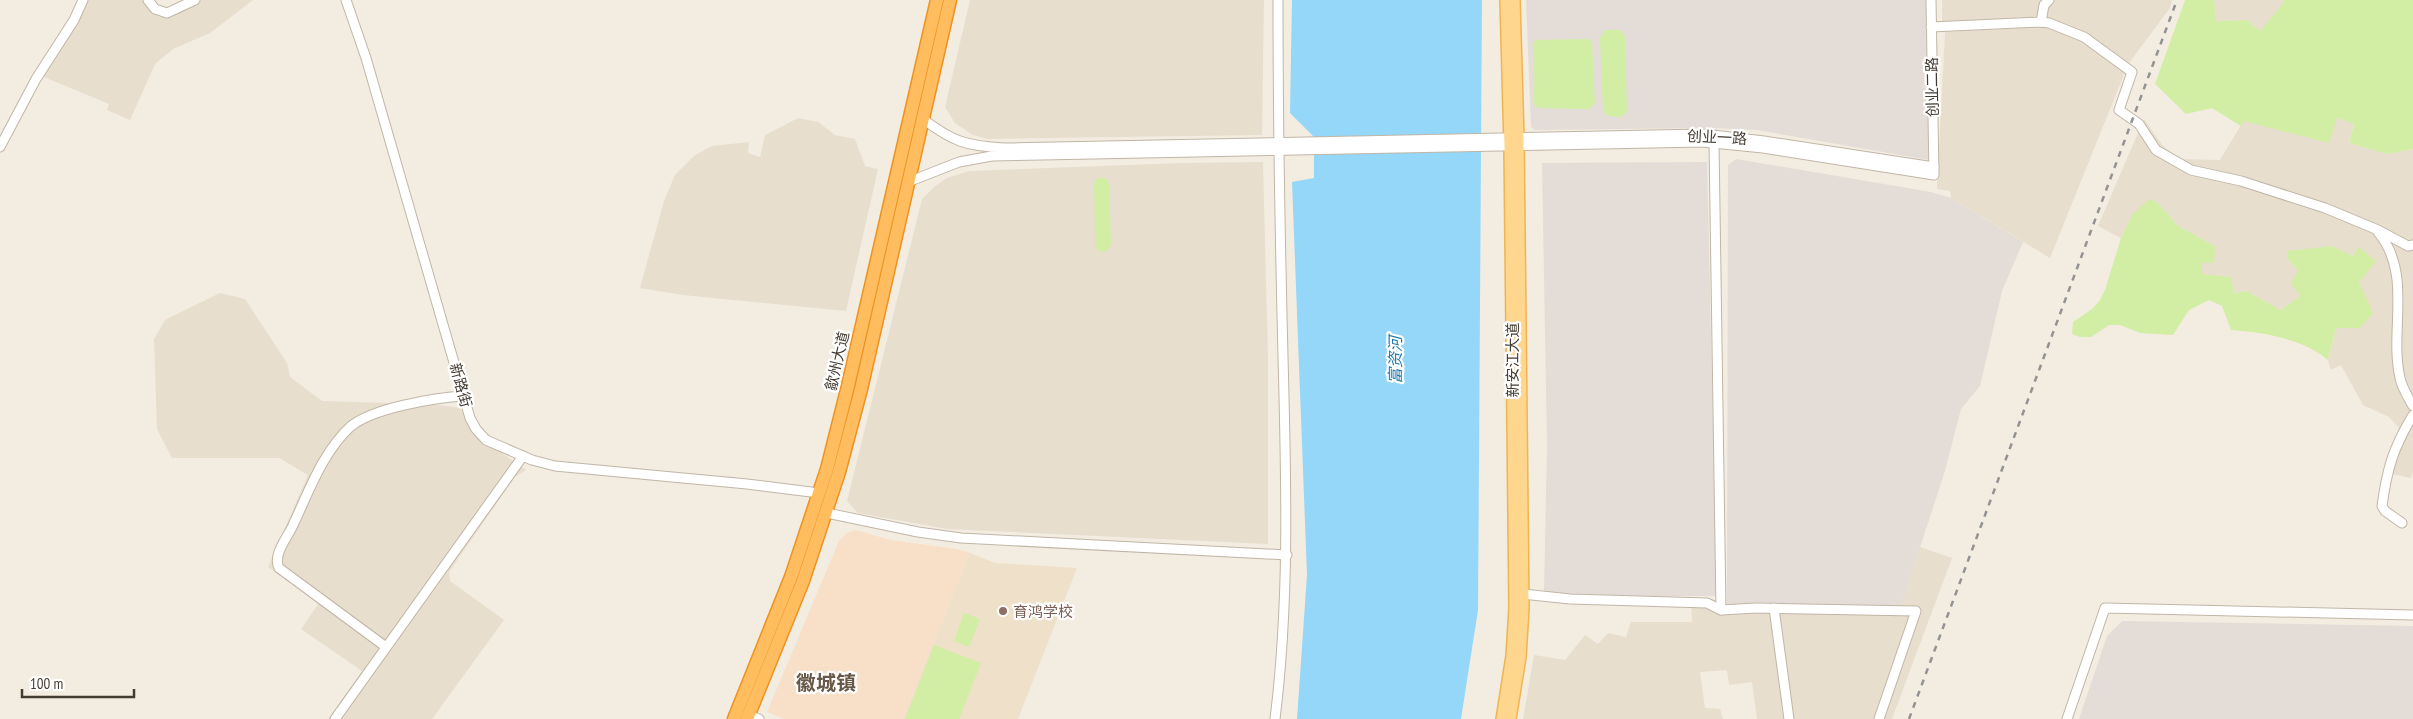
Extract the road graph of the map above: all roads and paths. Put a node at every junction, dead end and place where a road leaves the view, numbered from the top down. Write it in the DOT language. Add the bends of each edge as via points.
graph roads {
  1 [pos="83,0"];
  2 [pos="148,0"];
  3 [pos="195,0"];
  4 [pos="346,0"];
  5 [pos="937,0"];
  6 [pos="950,0"];
  7 [pos="1278,0"];
  8 [pos="1506,0"];
  9 [pos="1514,0"];
  10 [pos="1931,0"];
  11 [pos="2049,0"];
  12 [pos="2041,22"];
  13 [pos="1931,28"];
  14 [pos="923,119"];
  15 [pos="1514,142"];
  16 [pos="1714,142"];
  17 [pos="0,147"];
  18 [pos="1278,147"];
  19 [pos="1934,171"];
  20 [pos="908,182"];
  21 [pos="2372,227"];
  22 [pos="2413,245"];
  23 [pos="463,396"];
  24 [pos="2413,406"];
  25 [pos="2413,415"];
  26 [pos="523,456"];
  27 [pos="819,493"];
  28 [pos="826,513"];
  29 [pos="2402,523"];
  30 [pos="1287,555"];
  31 [pos="1523,594"];
  32 [pos="1774,608"];
  33 [pos="1721,610"];
  34 [pos="2413,615"];
  35 [pos="386,647"];
  36 [pos="752,718"];
  37 [pos="334,719"];
  38 [pos="734,719"];
  39 [pos="1276,719"];
  40 [pos="1502,719"];
  41 [pos="1510,719"];
  42 [pos="1789,719"];
  43 [pos="1880,719"];
  44 [pos="2068,719"];
  1 -- 17 [label="street"];
  2 -- 3 [label="street" via="155,9 167,13"];
  4 -- 23 [label="street, 新路街" via="366,58"];
  5 -- 27 [label="highway, 歙州大道" via="848,386"];
  6 -- 14 [label="highway, 歙州大道"];
  7 -- 18 [label="street"];
  8 -- 15 [label="main road, 新安江大道"];
  9 -- 15 [label="main road, 新安江大道"];
  10 -- 13 [label="street, 创业二路"];
  11 -- 12 [label="street" via="2044,5"];
  12 -- 13 [label="street"];
  12 -- 21 [label="street" via="2084,37 2132,72 2119,110 2139,124 2156,150 2191,170 2241,181"];
  13 -- 19 [label="street, 创业二路"];
  14 -- 18 [label="street" via="964,144 1004,148"];
  14 -- 20 [label="highway, 歙州大道"];
  15 -- 16 [label="street, 创业一路"];
  15 -- 18 [label="street, 创业一路"];
  15 -- 19 [label="street, 创业一路" via="1713,135 1764,140"];
  15 -- 31 [label="main road, 新安江大道"];
  15 -- 40 [label="main road, 新安江大道" via="1515,608 1512,656"];
  16 -- 19 [label="street, 创业一路"];
  16 -- 33 [label="street"];
  18 -- 20 [label="street" via="992,156 959,162"];
  18 -- 30 [label="street"];
  20 -- 28 [label="highway, 歙州大道" via="850,431"];
  21 -- 22 [label="street" via="2408,246"];
  21 -- 24 [label="street" via="2389,248 2398,271 2399,370 2404,390"];
  23 -- 26 [label="street, 新路街" via="470,418 481,435"];
  23 -- 35 [label="street" via="409,404 349,428 314,478 277,557 279,568"];
  25 -- 29 [label="street" via="2388,464 2382,506 2385,512"];
  26 -- 27 [label="street, 新路街" via="555,466"];
  26 -- 35 [label="street"];
  27 -- 38 [label="highway, 歙州大道" via="788,585"];
  28 -- 30 [label="street" via="961,538"];
  28 -- 36 [label="highway, 歙州大道"];
  30 -- 39 [label="street"];
  31 -- 33 [label="street" via="1570,599 1707,603"];
  31 -- 41 [label="main road, 新安江大道" via="1520,657"];
  32 -- 33 [label="street"];
  32 -- 42 [label="street"];
  32 -- 43 [label="street" via="1916,611"];
  34 -- 44 [label="street" via="2105,608"];
  35 -- 37 [label="street"];
}
